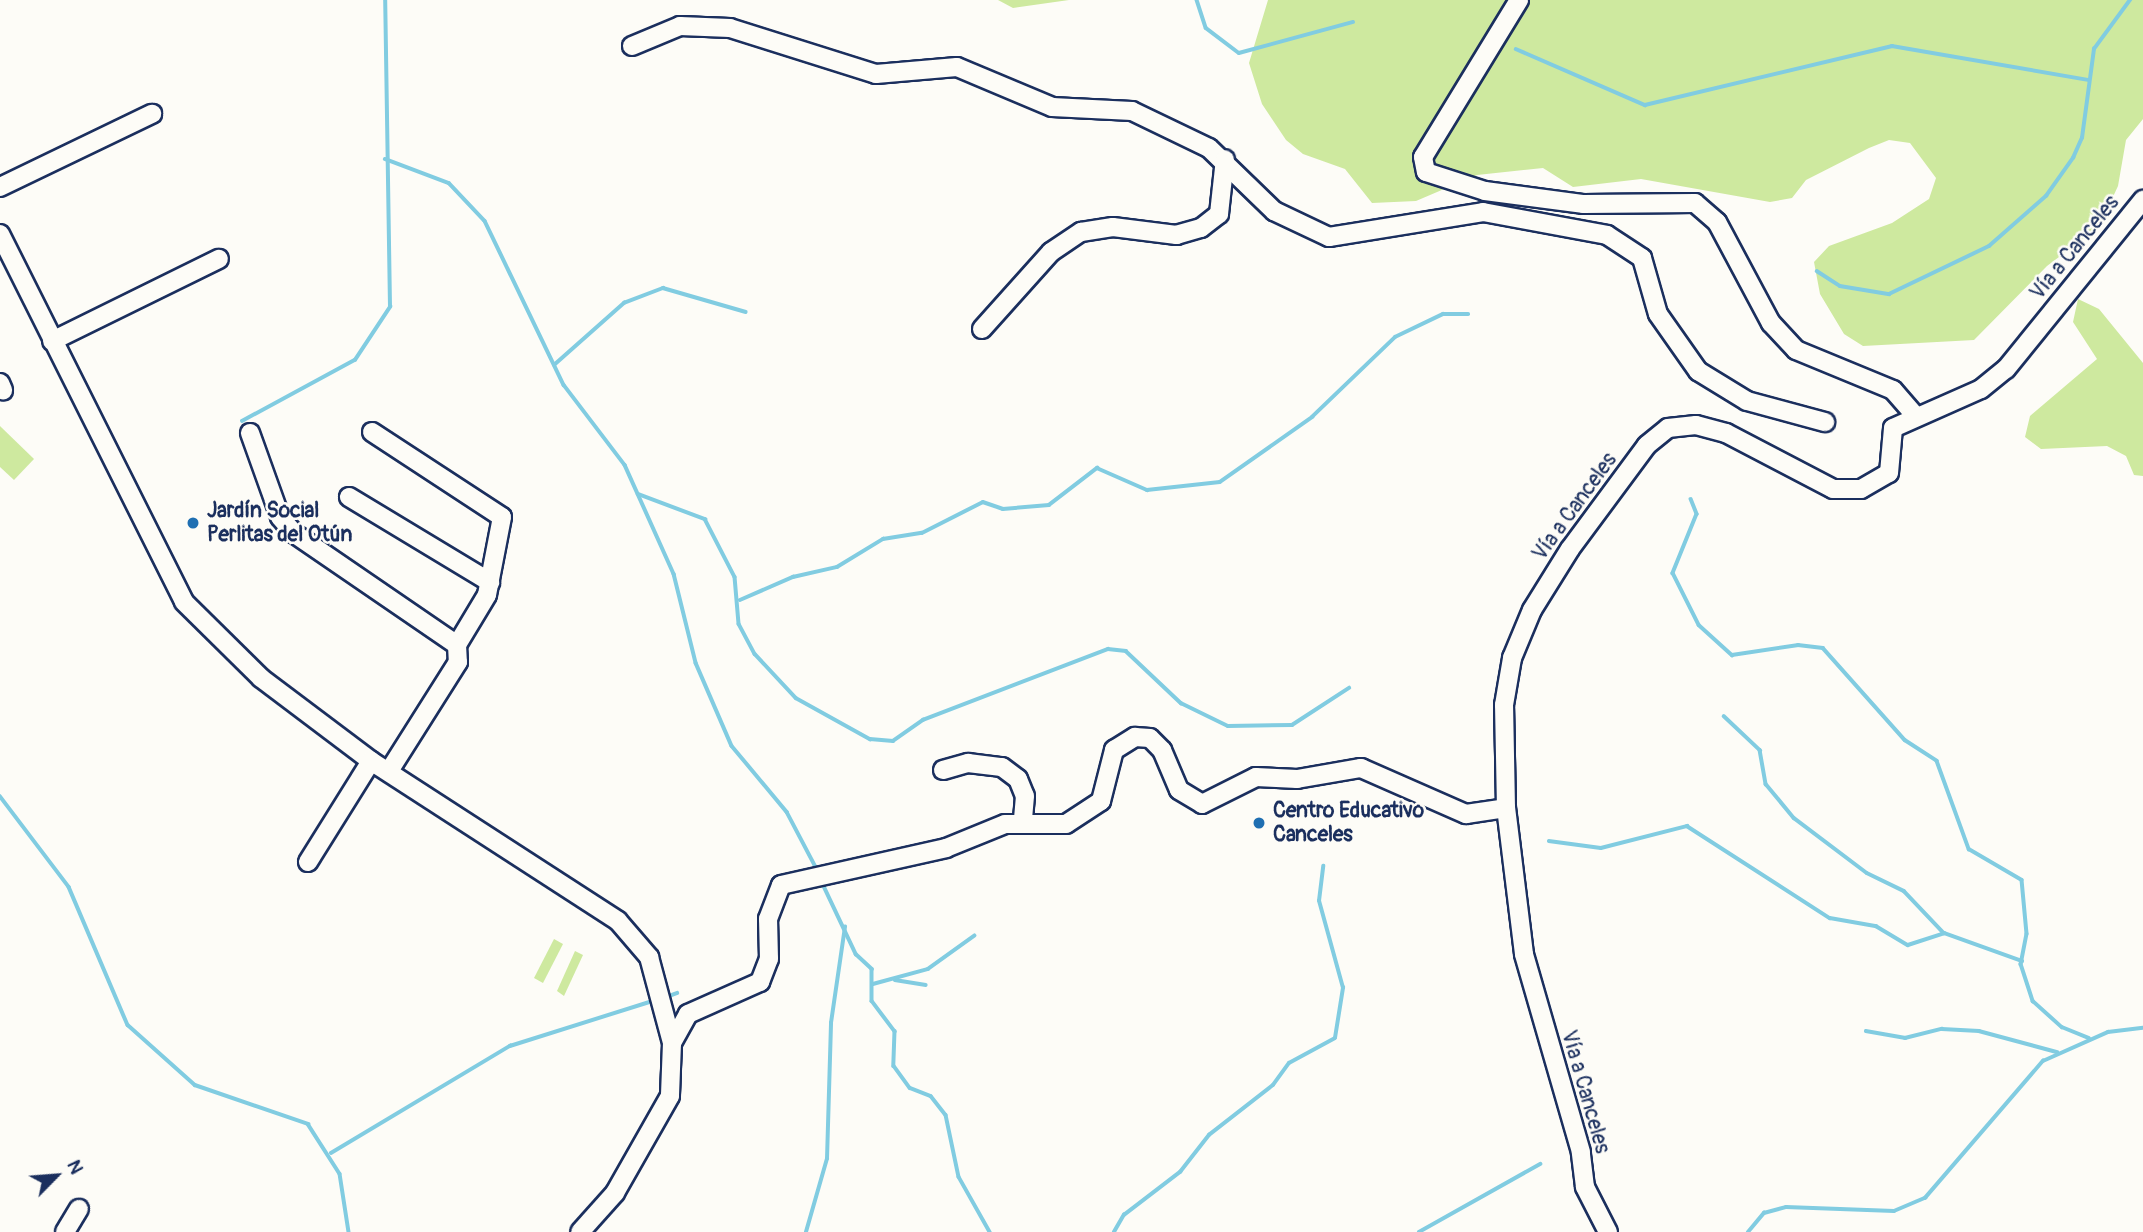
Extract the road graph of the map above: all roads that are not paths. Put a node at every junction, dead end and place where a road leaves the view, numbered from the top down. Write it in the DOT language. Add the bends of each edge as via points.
graph roads {
  1 [pos="1519,0"];
  2 [pos="632,46"];
  3 [pos="152,114"];
  4 [pos="1225,159"];
  5 [pos="0,187"];
  6 [pos="1485,191"];
  7 [pos="2143,200"];
  8 [pos="1483,212"];
  9 [pos="0,234"];
  10 [pos="219,259"];
  11 [pos="0,274"];
  12 [pos="20,276"];
  13 [pos="982,329"];
  14 [pos="52,341"];
  15 [pos="1915,415"];
  16 [pos="1825,422"];
  17 [pos="372,432"];
  18 [pos="250,433"];
  19 [pos="349,497"];
  20 [pos="490,582"];
  21 [pos="457,645"];
  22 [pos="371,761"];
  23 [pos="943,770"];
  24 [pos="389,771"];
  25 [pos="1506,808"];
  26 [pos="1023,820"];
  27 [pos="308,862"];
  28 [pos="672,1043"];
  29 [pos="79,1209"];
  30 [pos="65,1232"];
  31 [pos="580,1232"];
  32 [pos="1608,1232"];
  1 -- 6 [label="street" via="1423,157 1426,172"];
  2 -- 4 [label="street" via="680,26 730,28 876,74 957,67 1052,107 1099,104 1132,111"];
  3 -- 5 [label="street"];
  4 -- 8 [label="street" via="1274,211 1329,237"];
  4 -- 13 [label="street" via="1219,214 1201,228 1176,235 1113,227 1081,232 1051,251"];
  6 -- 8 [label="street"];
  6 -- 15 [label="street" via="1584,204 1695,203 1717,222 1771,323 1796,351 1893,390"];
  7 -- 15 [label="street, Vía a Canceles" via="2006,369 1981,389"];
  8 -- 16 [label="street" via="1565,224 1631,246 1648,269 1658,314 1698,371 1747,401"];
  9 -- 12 [label="street"];
  10 -- 14 [label="street"];
  11 -- 12 [label="street"];
  12 -- 14 [label="street"];
  14 -- 22 [label="street" via="184,602 261,678"];
  15 -- 25 [label="street, Vía a Canceles" via="1893,429 1889,473 1861,489 1833,489 1806,480 1726,433 1696,425 1668,428 1647,445 1570,549 1532,610 1512,658 1504,705"];
  17 -- 20 [label="street" via="501,516"];
  18 -- 21 [label="street" via="280,517 295,534"];
  19 -- 20 [label="street"];
  20 -- 21 [label="street"];
  21 -- 24 [label="street" via="458,662"];
  22 -- 24 [label="street"];
  22 -- 27 [label="street"];
  23 -- 26 [label="street" via="968,763 1002,767 1018,779 1025,796"];
  24 -- 28 [label="street" via="618,921 649,957"];
  25 -- 26 [label="street" via="1466,814 1361,768 1297,779 1256,777 1202,804 1179,790 1163,750 1150,738 1135,737 1114,750 1101,800 1080,817 1066,824"];
  25 -- 32 [label="street, Vía a Canceles" via="1524,954 1581,1153 1585,1186"];
  26 -- 28 [label="street" via="946,848 781,885 768,919 769,959 760,982 688,1014"];
  28 -- 31 [label="street" via="670,1096 615,1192"];
  29 -- 30 [label="street"];
}
